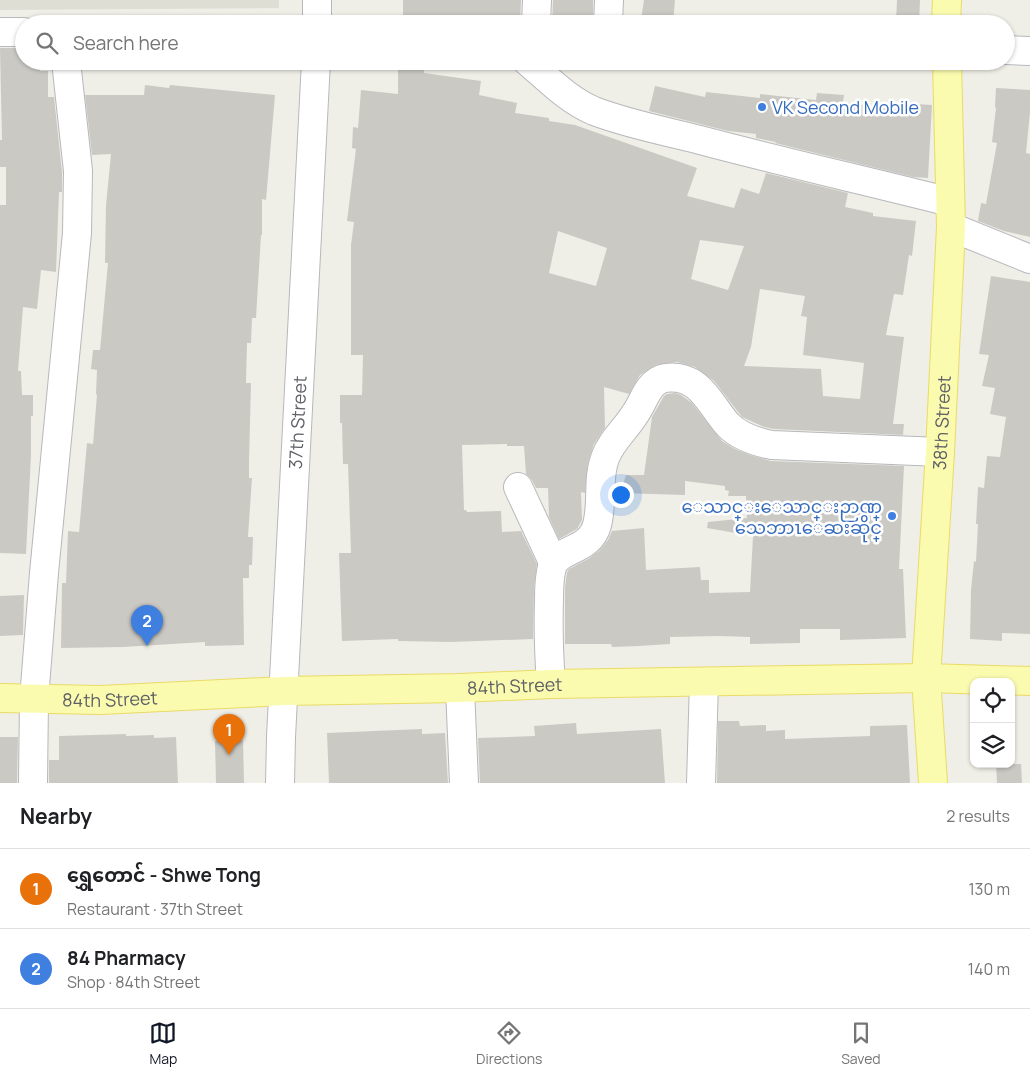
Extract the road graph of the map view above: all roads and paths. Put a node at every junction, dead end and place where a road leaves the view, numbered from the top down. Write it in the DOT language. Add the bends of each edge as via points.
graph roads {
  1 [pos="317,0"];
  2 [pos="537,0"];
  3 [pos="610,0"];
  4 [pos="946,0"];
  5 [pos="317,15"];
  6 [pos="536,15"];
  7 [pos="609,15"];
  8 [pos="946,15"];
  9 [pos="0,32"];
  10 [pos="15,32"];
  11 [pos="1015,50"];
  12 [pos="1030,51"];
  13 [pos="67,70"];
  14 [pos="316,70"];
  15 [pos="538,70"];
  16 [pos="946,70"];
  17 [pos="950,215"];
  18 [pos="1030,259"];
  19 [pos="940,452"];
  20 [pos="518,487"];
  21 [pos="553,562"];
  22 [pos="926,678"];
  23 [pos="1030,681"];
  24 [pos="704,682"];
  25 [pos="551,684"];
  26 [pos="460,688"];
  27 [pos="284,691"];
  28 [pos="0,698"];
  29 [pos="34,699"];
  30 [pos="33,783"];
  31 [pos="280,783"];
  32 [pos="464,783"];
  33 [pos="701,783"];
  34 [pos="933,783"];
  1 -- 5 [label="street"];
  2 -- 6 [label="street"];
  3 -- 7 [label="street"];
  4 -- 8 [label="main road"];
  9 -- 10 [label="street"];
  11 -- 12 [label="street"];
  13 -- 29 [label="street" via="78,171 77,233"];
  14 -- 27 [label="street, 37th Street"];
  15 -- 17 [label="street" via="576,101 594,110"];
  16 -- 17 [label="main road, 38th Street"];
  17 -- 18 [label="street"];
  17 -- 19 [label="main road, 38th Street"];
  19 -- 21 [label="street" via="760,443 729,426 708,395 693,383 666,378 650,388 605,457 599,516 592,536"];
  19 -- 22 [label="main road, 38th Street"];
  20 -- 21 [label="street"];
  21 -- 25 [label="street" via="548,632"];
  22 -- 23 [label="main road, 84th Street"];
  22 -- 24 [label="main road, 84th Street"];
  22 -- 34 [label="main road, 38th Street"];
  24 -- 25 [label="main road, 84th Street"];
  24 -- 33 [label="street"];
  25 -- 26 [label="main road, 84th Street"];
  26 -- 27 [label="main road, 84th Street"];
  26 -- 32 [label="street"];
  27 -- 29 [label="main road, 84th Street" via="109,700"];
  27 -- 31 [label="street, 37th Street"];
  28 -- 29 [label="main road, 84th Street"];
  29 -- 30 [label="street"];
}
